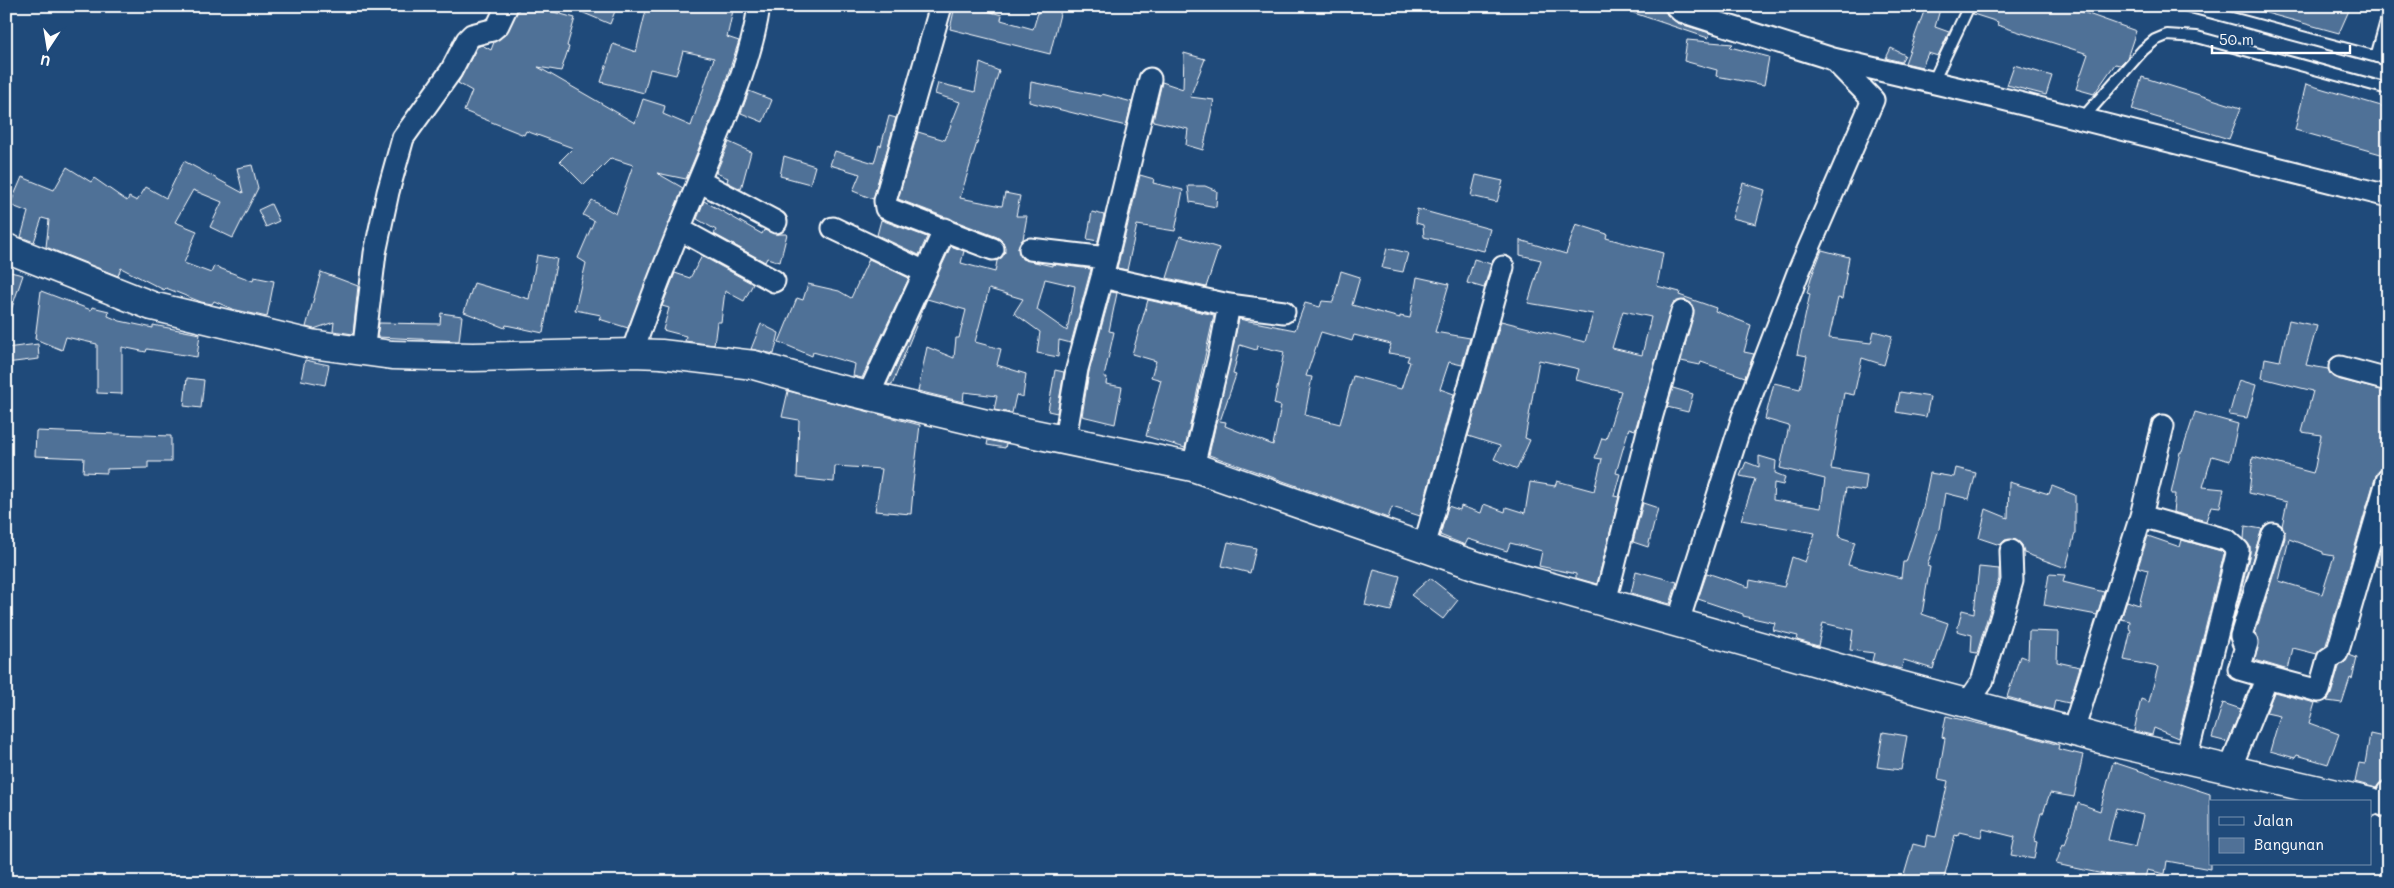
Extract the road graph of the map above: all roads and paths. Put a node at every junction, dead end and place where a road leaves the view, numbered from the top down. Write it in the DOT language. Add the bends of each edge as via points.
graph roads {
  1 [pos="507,6"];
  2 [pos="759,6"];
  3 [pos="941,6"];
  4 [pos="1676,6"];
  5 [pos="1969,6"];
  6 [pos="2187,6"];
  7 [pos="2388,14"];
  8 [pos="2376,57"];
  9 [pos="1833,59"];
  10 [pos="2388,60"];
  11 [pos="1150,79"];
  12 [pos="1933,82"];
  13 [pos="2388,89"];
  14 [pos="2081,119"];
  15 [pos="699,181"];
  16 [pos="2388,196"];
  17 [pos="776,222"];
  18 [pos="833,228"];
  19 [pos="946,229"];
  20 [pos="679,230"];
  21 [pos="6,248"];
  22 [pos="1030,248"];
  23 [pos="993,249"];
  24 [pos="1105,268"];
  25 [pos="1503,268"];
  26 [pos="925,272"];
  27 [pos="774,281"];
  28 [pos="1229,305"];
  29 [pos="1284,312"];
  30 [pos="1682,312"];
  31 [pos="363,353"];
  32 [pos="632,353"];
  33 [pos="2340,367"];
  34 [pos="2388,380"];
  35 [pos="868,396"];
  36 [pos="2163,426"];
  37 [pos="1064,439"];
  38 [pos="1193,467"];
  39 [pos="2388,478"];
  40 [pos="2141,516"];
  41 [pos="2273,534"];
  42 [pos="1424,547"];
  43 [pos="2011,551"];
  44 [pos="1605,602"];
  45 [pos="1678,622"];
  46 [pos="2267,677"];
  47 [pos="1968,704"];
  48 [pos="2073,731"];
  49 [pos="2186,759"];
  50 [pos="2230,769"];
  51 [pos="2380,801"];
  1 -- 31 [label="street" via="498,25 467,40 451,71 407,130 388,192 375,253"];
  2 -- 15 [label="street" via="756,31"];
  3 -- 19 [label="street" via="885,205 890,211"];
  4 -- 9 [label="street"];
  5 -- 12 [label="lane"];
  6 -- 8 [label="lane"];
  7 -- 8 [label="lane"];
  8 -- 10 [label="lane"];
  9 -- 12 [label="street"];
  9 -- 45 [label="street" via="1873,100 1798,273 1743,417"];
  11 -- 24 [label="street"];
  12 -- 14 [label="street"];
  13 -- 14 [label="lane" via="2197,37 2167,35 2143,50"];
  14 -- 16 [label="street"];
  15 -- 17 [label="street"];
  15 -- 20 [label="street"];
  18 -- 26 [label="street"];
  19 -- 23 [label="street"];
  19 -- 26 [label="street"];
  20 -- 27 [label="street"];
  20 -- 32 [label="street"];
  21 -- 31 [label="street" via="152,306 302,342"];
  22 -- 24 [label="street"];
  24 -- 28 [label="street"];
  24 -- 37 [label="street" via="1077,369"];
  25 -- 42 [label="street"];
  26 -- 35 [label="street"];
  28 -- 29 [label="street"];
  28 -- 38 [label="street"];
  30 -- 44 [label="street" via="1652,415"];
  31 -- 32 [label="street" via="473,357"];
  32 -- 35 [label="street" via="754,365"];
  33 -- 34 [label="street"];
  35 -- 37 [label="street"];
  36 -- 40 [label="street"];
  37 -- 38 [label="street"];
  38 -- 42 [label="street"];
  39 -- 46 [label="street" via="2339,647 2328,659 2320,691"];
  40 -- 48 [label="street"];
  40 -- 49 [label="street" via="2227,540 2238,550"];
  41 -- 46 [label="street" via="2241,636 2247,643 2239,669"];
  42 -- 44 [label="street" via="1480,567"];
  43 -- 47 [label="street" via="2012,580 1982,682"];
  44 -- 45 [label="street"];
  45 -- 47 [label="street"];
  46 -- 50 [label="street"];
  47 -- 48 [label="street"];
  48 -- 49 [label="street"];
  49 -- 50 [label="street"];
  50 -- 51 [label="street"];
}
